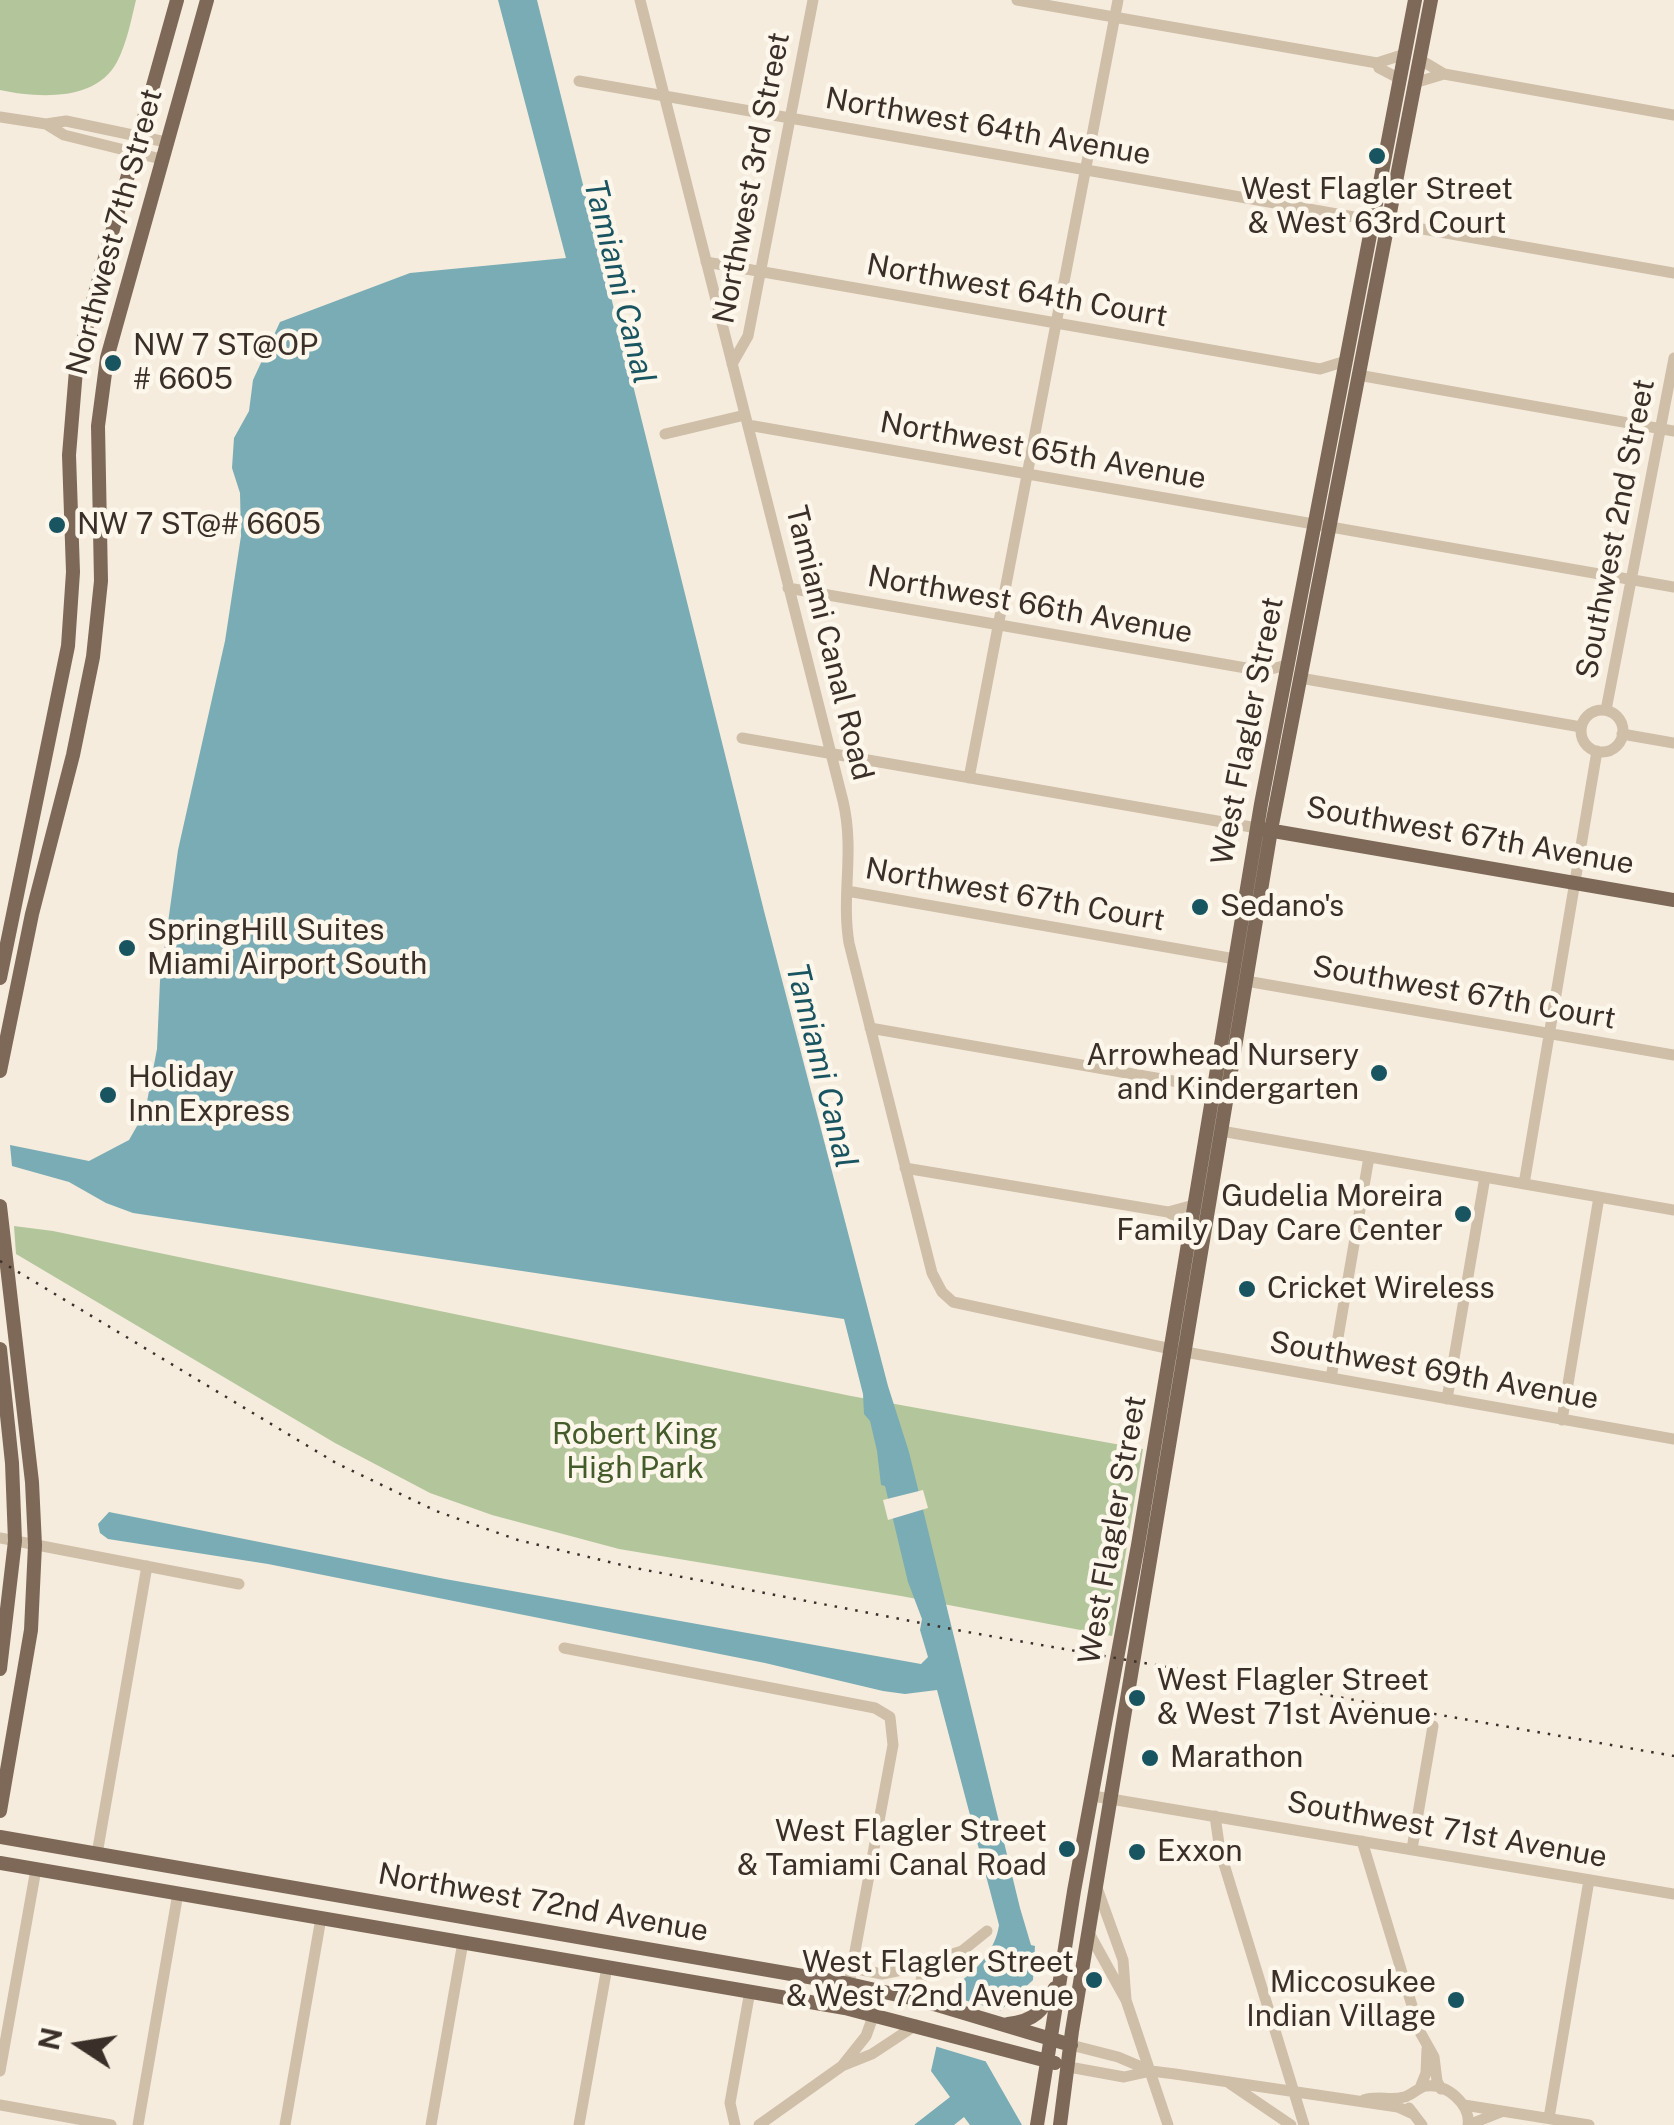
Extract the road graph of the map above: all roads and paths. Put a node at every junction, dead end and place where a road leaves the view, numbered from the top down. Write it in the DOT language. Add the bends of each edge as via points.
graph roads {
  1 [pos="178,0"];
  2 [pos="207,0"];
  3 [pos="640,0"];
  4 [pos="813,0"];
  5 [pos="1017,0"];
  6 [pos="1118,0"];
  7 [pos="1415,0"];
  8 [pos="1430,0"];
  9 [pos="1115,17"];
  10 [pos="1412,56"];
  11 [pos="1377,63"];
  12 [pos="1444,74"];
  13 [pos="579,81"];
  14 [pos="1407,81"];
  15 [pos="664,96"];
  16 [pos="0,116"];
  17 [pos="1674,116"];
  18 [pos="790,118"];
  19 [pos="46,124"];
  20 [pos="140,136"];
  21 [pos="166,142"];
  22 [pos="136,152"];
  23 [pos="161,159"];
  24 [pos="1086,170"];
  25 [pos="1380,222"];
  26 [pos="706,262"];
  27 [pos="761,272"];
  28 [pos="1674,273"];
  29 [pos="1056,322"];
  30 [pos="1674,358"];
  31 [pos="1346,361"];
  32 [pos="732,364"];
  33 [pos="1320,368"];
  34 [pos="1358,375"];
  35 [pos="1341,384"];
  36 [pos="746,420"];
  37 [pos="1667,430"];
  38 [pos="666,434"];
  39 [pos="1027,474"];
  40 [pos="1322,525"];
  41 [pos="1631,579"];
  42 [pos="1674,587"];
  43 [pos="788,588"];
  44 [pos="998,625"];
  45 [pos="1288,665"];
  46 [pos="1263,671"];
  47 [pos="1300,678"];
  48 [pos="1284,686"];
  49 [pos="1606,710"];
  50 [pos="1581,726"];
  51 [pos="1622,734"];
  52 [pos="742,738"];
  53 [pos="1674,744"];
  54 [pos="1597,751"];
  55 [pos="830,754"];
  56 [pos="969,778"];
  57 [pos="1264,829"];
  58 [pos="1573,882"];
  59 [pos="847,892"];
  60 [pos="1674,900"];
  61 [pos="1234,958"];
  62 [pos="0,978"];
  63 [pos="1246,980"];
  64 [pos="870,1028"];
  65 [pos="1549,1034"];
  66 [pos="1674,1056"];
  67 [pos="0,1071"];
  68 [pos="1216,1076"];
  69 [pos="1190,1084"];
  70 [pos="1212,1098"];
  71 [pos="1221,1131"];
  72 [pos="1369,1157"];
  73 [pos="905,1168"];
  74 [pos="1484,1177"];
  75 [pos="1524,1184"];
  76 [pos="1599,1197"];
  77 [pos="1194,1205"];
  78 [pos="0,1206"];
  79 [pos="1674,1210"];
  80 [pos="1168,1212"];
  81 [pos="1190,1226"];
  82 [pos="948,1298"];
  83 [pos="0,1349"];
  84 [pos="1178,1350"];
  85 [pos="10,1370"];
  86 [pos="1332,1378"];
  87 [pos="1447,1399"];
  88 [pos="1562,1420"];
  89 [pos="1674,1439"];
  90 [pos="8,1540"];
  91 [pos="36,1545"];
  92 [pos="1146,1547"];
  93 [pos="146,1566"];
  94 [pos="239,1584"];
  95 [pos="564,1648"];
  96 [pos="0,1669"];
  97 [pos="1434,1726"];
  98 [pos="1092,1796"];
  99 [pos="1110,1800"];
  100 [pos="0,1811"];
  101 [pos="1214,1816"];
  102 [pos="0,1837"];
  103 [pos="1362,1841"];
  104 [pos="1412,1850"];
  105 [pos="97,1854"];
  106 [pos="0,1863"];
  107 [pos="183,1868"];
  108 [pos="36,1869"];
  109 [pos="1590,1880"];
  110 [pos="1096,1885"];
  111 [pos="178,1893"];
  112 [pos="325,1893"];
  113 [pos="1674,1894"];
  114 [pos="466,1917"];
  115 [pos="321,1918"];
  116 [pos="987,1931"];
  117 [pos="1089,1932"];
  118 [pos="463,1942"];
  119 [pos="612,1942"];
  120 [pos="923,1964"];
  121 [pos="607,1967"];
  122 [pos="754,1967"];
  123 [pos="852,1968"];
  124 [pos="1061,1977"];
  125 [pos="850,1984"];
  126 [pos="750,1991"];
  127 [pos="1126,2000"];
  128 [pos="931,2004"];
  129 [pos="845,2008"];
  130 [pos="874,2014"];
  131 [pos="1002,2025"];
  132 [pos="916,2026"];
  133 [pos="1052,2040"];
  134 [pos="1071,2045"];
  135 [pos="1427,2049"];
  136 [pos="1048,2062"];
  137 [pos="842,2066"];
  138 [pos="1069,2067"];
  139 [pos="0,2071"];
  140 [pos="1151,2071"];
  141 [pos="1226,2081"];
  142 [pos="1441,2088"];
  143 [pos="1293,2090"];
  144 [pos="1416,2091"];
  145 [pos="1364,2100"];
  146 [pos="1464,2105"];
  147 [pos="0,2106"];
  148 [pos="1500,2112"];
  149 [pos="1412,2113"];
  150 [pos="1061,2118"];
  151 [pos="1549,2118"];
  152 [pos="111,2125"];
  153 [pos="138,2125"];
  154 [pos="285,2125"];
  155 [pos="432,2125"];
  156 [pos="579,2125"];
  157 [pos="735,2125"];
  158 [pos="759,2125"];
  159 [pos="1037,2125"];
  160 [pos="1168,2125"];
  161 [pos="1291,2125"];
  162 [pos="1304,2125"];
  163 [pos="1422,2125"];
  164 [pos="1468,2125"];
  165 [pos="1589,2125"];
  1 -- 20 [label="main road, Northwest 7th Street"];
  2 -- 21 [label="main road, Northwest 7th Street"];
  3 -- 15 [label="street, Tamiami Canal Road"];
  4 -- 18 [label="street, Northwest 3rd Street"];
  5 -- 9 [label="street"];
  6 -- 9 [label="street"];
  7 -- 10 [label="main road, West Flagler Street"];
  8 -- 10 [label="main road, West Flagler Street"];
  9 -- 11 [label="street"];
  9 -- 24 [label="street"];
  10 -- 11 [label="street"];
  10 -- 12 [label="street"];
  10 -- 14 [label="main road, West Flagler Street"];
  11 -- 14 [label="street"];
  12 -- 14 [label="street"];
  12 -- 17 [label="street"];
  13 -- 15 [label="street, Northwest 64th Avenue"];
  14 -- 25 [label="main road, West Flagler Street"];
  15 -- 18 [label="street, Northwest 64th Avenue"];
  15 -- 26 [label="street, Tamiami Canal Road"];
  16 -- 19 [label="street"];
  18 -- 24 [label="street, Northwest 64th Avenue"];
  18 -- 27 [label="street, Northwest 3rd Street"];
  19 -- 20 [label="street" via="66,121"];
  19 -- 22 [label="street" via="64,135"];
  20 -- 21 [label="street"];
  20 -- 22 [label="main road, Northwest 7th Street"];
  21 -- 23 [label="main road, Northwest 7th Street"];
  22 -- 23 [label="street"];
  22 -- 62 [label="main road, Northwest 7th Street" via="76,370 69,634"];
  23 -- 67 [label="main road, Northwest 7th Street" via="102,381 101,581 88,689"];
  24 -- 25 [label="street, Northwest 64th Avenue"];
  24 -- 29 [label="street"];
  25 -- 28 [label="street, Northwest 64th Avenue"];
  25 -- 31 [label="main road, West Flagler Street"];
  25 -- 34 [label="main road, West Flagler Street"];
  26 -- 27 [label="street, Northwest 64th Court"];
  26 -- 32 [label="street, Tamiami Canal Road"];
  27 -- 29 [label="street, Northwest 64th Court"];
  27 -- 32 [label="street, Northwest 3rd Street" via="748,336"];
  29 -- 33 [label="street, Northwest 64th Court"];
  29 -- 39 [label="street"];
  30 -- 37 [label="street, Southwest 2nd Street"];
  31 -- 33 [label="street, Northwest 64th Court"];
  31 -- 35 [label="main road, West Flagler Street"];
  32 -- 36 [label="street, Tamiami Canal Road"];
  33 -- 35 [label="street, Northwest 64th Court"];
  34 -- 37 [label="street"];
  34 -- 40 [label="main road, West Flagler Street"];
  35 -- 40 [label="main road, West Flagler Street"];
  36 -- 38 [label="street, Northwest 65th Avenue"];
  36 -- 39 [label="street, Northwest 65th Avenue"];
  36 -- 43 [label="street, Tamiami Canal Road"];
  37 -- 41 [label="street, Southwest 2nd Street"];
  39 -- 40 [label="street, Northwest 65th Avenue"];
  39 -- 44 [label="street"];
  40 -- 41 [label="street, Northwest 65th Avenue"];
  40 -- 45 [label="main road, West Flagler Street"];
  40 -- 47 [label="main road, West Flagler Street"];
  41 -- 42 [label="street, Northwest 65th Avenue"];
  41 -- 49 [label="street, Southwest 2nd Street"];
  43 -- 44 [label="street, Northwest 66th Avenue"];
  43 -- 55 [label="street, Tamiami Canal Road"];
  44 -- 46 [label="street, Northwest 66th Avenue"];
  44 -- 56 [label="street"];
  45 -- 46 [label="street, Northwest 66th Avenue"];
  45 -- 48 [label="main road, West Flagler Street"];
  46 -- 48 [label="street, Northwest 66th Avenue"];
  47 -- 50 [label="street"];
  47 -- 57 [label="main road, West Flagler Street"];
  48 -- 57 [label="main road, West Flagler Street"];
  49 -- 50 [label="street" via="1590,714"];
  49 -- 51 [label="street" via="1620,719"];
  50 -- 54 [label="street" via="1584,742"];
  51 -- 53 [label="street"];
  51 -- 54 [label="street" via="1611,750"];
  52 -- 55 [label="street"];
  54 -- 58 [label="street"];
  55 -- 56 [label="street"];
  55 -- 59 [label="street, Tamiami Canal Road" via="850,835"];
  56 -- 57 [label="street"];
  57 -- 58 [label="main road, Southwest 67th Avenue"];
  57 -- 61 [label="main road, West Flagler Street"];
  57 -- 63 [label="main road, West Flagler Street"];
  58 -- 60 [label="main road, Southwest 67th Avenue"];
  58 -- 65 [label="street"];
  59 -- 61 [label="street, Northwest 67th Court"];
  59 -- 64 [label="street, Tamiami Canal Road" via="849,943"];
  61 -- 68 [label="main road, West Flagler Street"];
  63 -- 65 [label="street, Southwest 67th Court"];
  63 -- 71 [label="main road, West Flagler Street"];
  64 -- 69 [label="street"];
  64 -- 73 [label="street, Tamiami Canal Road"];
  65 -- 66 [label="street, Southwest 67th Court"];
  65 -- 75 [label="street"];
  68 -- 69 [label="street"];
  68 -- 70 [label="main road, West Flagler Street"];
  69 -- 70 [label="street"];
  70 -- 77 [label="main road, West Flagler Street"];
  71 -- 72 [label="street"];
  71 -- 84 [label="main road, West Flagler Street"];
  72 -- 74 [label="street"];
  72 -- 86 [label="street"];
  73 -- 80 [label="street"];
  73 -- 82 [label="street, Tamiami Canal Road" via="932,1273"];
  74 -- 75 [label="street"];
  74 -- 87 [label="street"];
  75 -- 76 [label="street"];
  76 -- 79 [label="street"];
  76 -- 88 [label="street"];
  77 -- 80 [label="street"];
  77 -- 81 [label="main road, West Flagler Street"];
  78 -- 85 [label="main road"];
  80 -- 81 [label="street"];
  81 -- 84 [label="main road, West Flagler Street"];
  82 -- 84 [label="street, Southwest 69th Avenue"];
  83 -- 85 [label="main road"];
  84 -- 86 [label="street, Southwest 69th Avenue"];
  84 -- 92 [label="main road, West Flagler Street"];
  85 -- 90 [label="main road" via="14,1482"];
  85 -- 91 [label="main road" via="32,1482"];
  86 -- 87 [label="street, Southwest 69th Avenue"];
  87 -- 88 [label="street, Southwest 69th Avenue"];
  88 -- 89 [label="street, Southwest 69th Avenue"];
  90 -- 91 [label="street"];
  90 -- 96 [label="main road"];
  91 -- 93 [label="street"];
  91 -- 100 [label="main road" via="31,1630"];
  92 -- 98 [label="main road, West Flagler Street"];
  92 -- 99 [label="main road, West Flagler Street"];
  93 -- 94 [label="street"];
  93 -- 105 [label="street"];
  95 -- 123 [label="street" via="876,1708 890,1717 893,1745"];
  97 -- 104 [label="street"];
  98 -- 99 [label="street, Southwest 71st Avenue"];
  98 -- 124 [label="main road, West Flagler Street"];
  99 -- 101 [label="street, Southwest 71st Avenue"];
  99 -- 110 [label="main road, West Flagler Street"];
  101 -- 103 [label="street, Southwest 71st Avenue"];
  101 -- 143 [label="street"];
  102 -- 105 [label="main road, Northwest 72nd Avenue"];
  103 -- 104 [label="street, Southwest 71st Avenue"];
  103 -- 135 [label="street"];
  104 -- 109 [label="street, Southwest 71st Avenue"];
  105 -- 107 [label="main road, Northwest 72nd Avenue"];
  106 -- 108 [label="main road, Northwest 72nd Avenue"];
  107 -- 111 [label="main road"];
  107 -- 112 [label="main road, Northwest 72nd Avenue"];
  108 -- 111 [label="main road, Northwest 72nd Avenue"];
  108 -- 139 [label="street"];
  109 -- 113 [label="street, Southwest 71st Avenue"];
  109 -- 151 [label="street"];
  110 -- 117 [label="main road, West Flagler Street"];
  110 -- 127 [label="street" via="1123,1960"];
  111 -- 115 [label="main road, Northwest 72nd Avenue"];
  111 -- 153 [label="street"];
  112 -- 114 [label="main road, Northwest 72nd Avenue"];
  112 -- 115 [label="main road"];
  114 -- 118 [label="main road"];
  114 -- 119 [label="main road, Northwest 72nd Avenue"];
  115 -- 118 [label="main road, Northwest 72nd Avenue"];
  115 -- 154 [label="street"];
  116 -- 120 [label="street" via="962,1952"];
  117 -- 127 [label="street"];
  117 -- 134 [label="main road, West Flagler Street"];
  118 -- 121 [label="main road, Northwest 72nd Avenue"];
  118 -- 155 [label="street"];
  119 -- 121 [label="main road"];
  119 -- 122 [label="main road, Northwest 72nd Avenue"];
  120 -- 123 [label="street" via="882,1974"];
  120 -- 128 [label="street"];
  121 -- 126 [label="main road, Northwest 72nd Avenue"];
  121 -- 156 [label="street"];
  122 -- 125 [label="main road, Northwest 72nd Avenue"];
  122 -- 126 [label="main road"];
  123 -- 125 [label="street"];
  124 -- 131 [label="main road" via="1039,2015"];
  124 -- 133 [label="main road, West Flagler Street"];
  125 -- 128 [label="main road, Northwest 72nd Avenue"];
  125 -- 129 [label="main road"];
  126 -- 129 [label="main road, Northwest 72nd Avenue"];
  126 -- 157 [label="street" via="730,2103"];
  127 -- 140 [label="street"];
  128 -- 131 [label="main road, Northwest 72nd Avenue"];
  129 -- 130 [label="main road, Northwest 72nd Avenue"];
  130 -- 132 [label="main road, Northwest 72nd Avenue"];
  130 -- 137 [label="street"];
  131 -- 133 [label="main road, Northwest 72nd Avenue"];
  132 -- 136 [label="main road, Northwest 72nd Avenue"];
  132 -- 137 [label="street"];
  133 -- 134 [label="main road, Northwest 72nd Avenue"];
  133 -- 136 [label="main road, West Flagler Street"];
  134 -- 138 [label="main road, West Flagler Street"];
  134 -- 140 [label="street"];
  135 -- 142 [label="street"];
  135 -- 144 [label="street" via="1426,2073"];
  136 -- 138 [label="main road, Northwest 72nd Avenue"];
  136 -- 159 [label="main road, West Flagler Street"];
  137 -- 158 [label="street"];
  138 -- 140 [label="street" via="1124,2077"];
  138 -- 150 [label="main road, West Flagler Street"];
  140 -- 141 [label="street"];
  140 -- 160 [label="street"];
  141 -- 143 [label="street"];
  141 -- 161 [label="street"];
  142 -- 144 [label="street"];
  142 -- 146 [label="street"];
  143 -- 145 [label="street"];
  143 -- 162 [label="street"];
  144 -- 145 [label="street"];
  144 -- 149 [label="street"];
  145 -- 149 [label="street"];
  146 -- 148 [label="street"];
  146 -- 164 [label="street"];
  147 -- 152 [label="street"];
  148 -- 151 [label="street"];
  148 -- 164 [label="street"];
  149 -- 163 [label="street"];
  151 -- 165 [label="street"];
}
